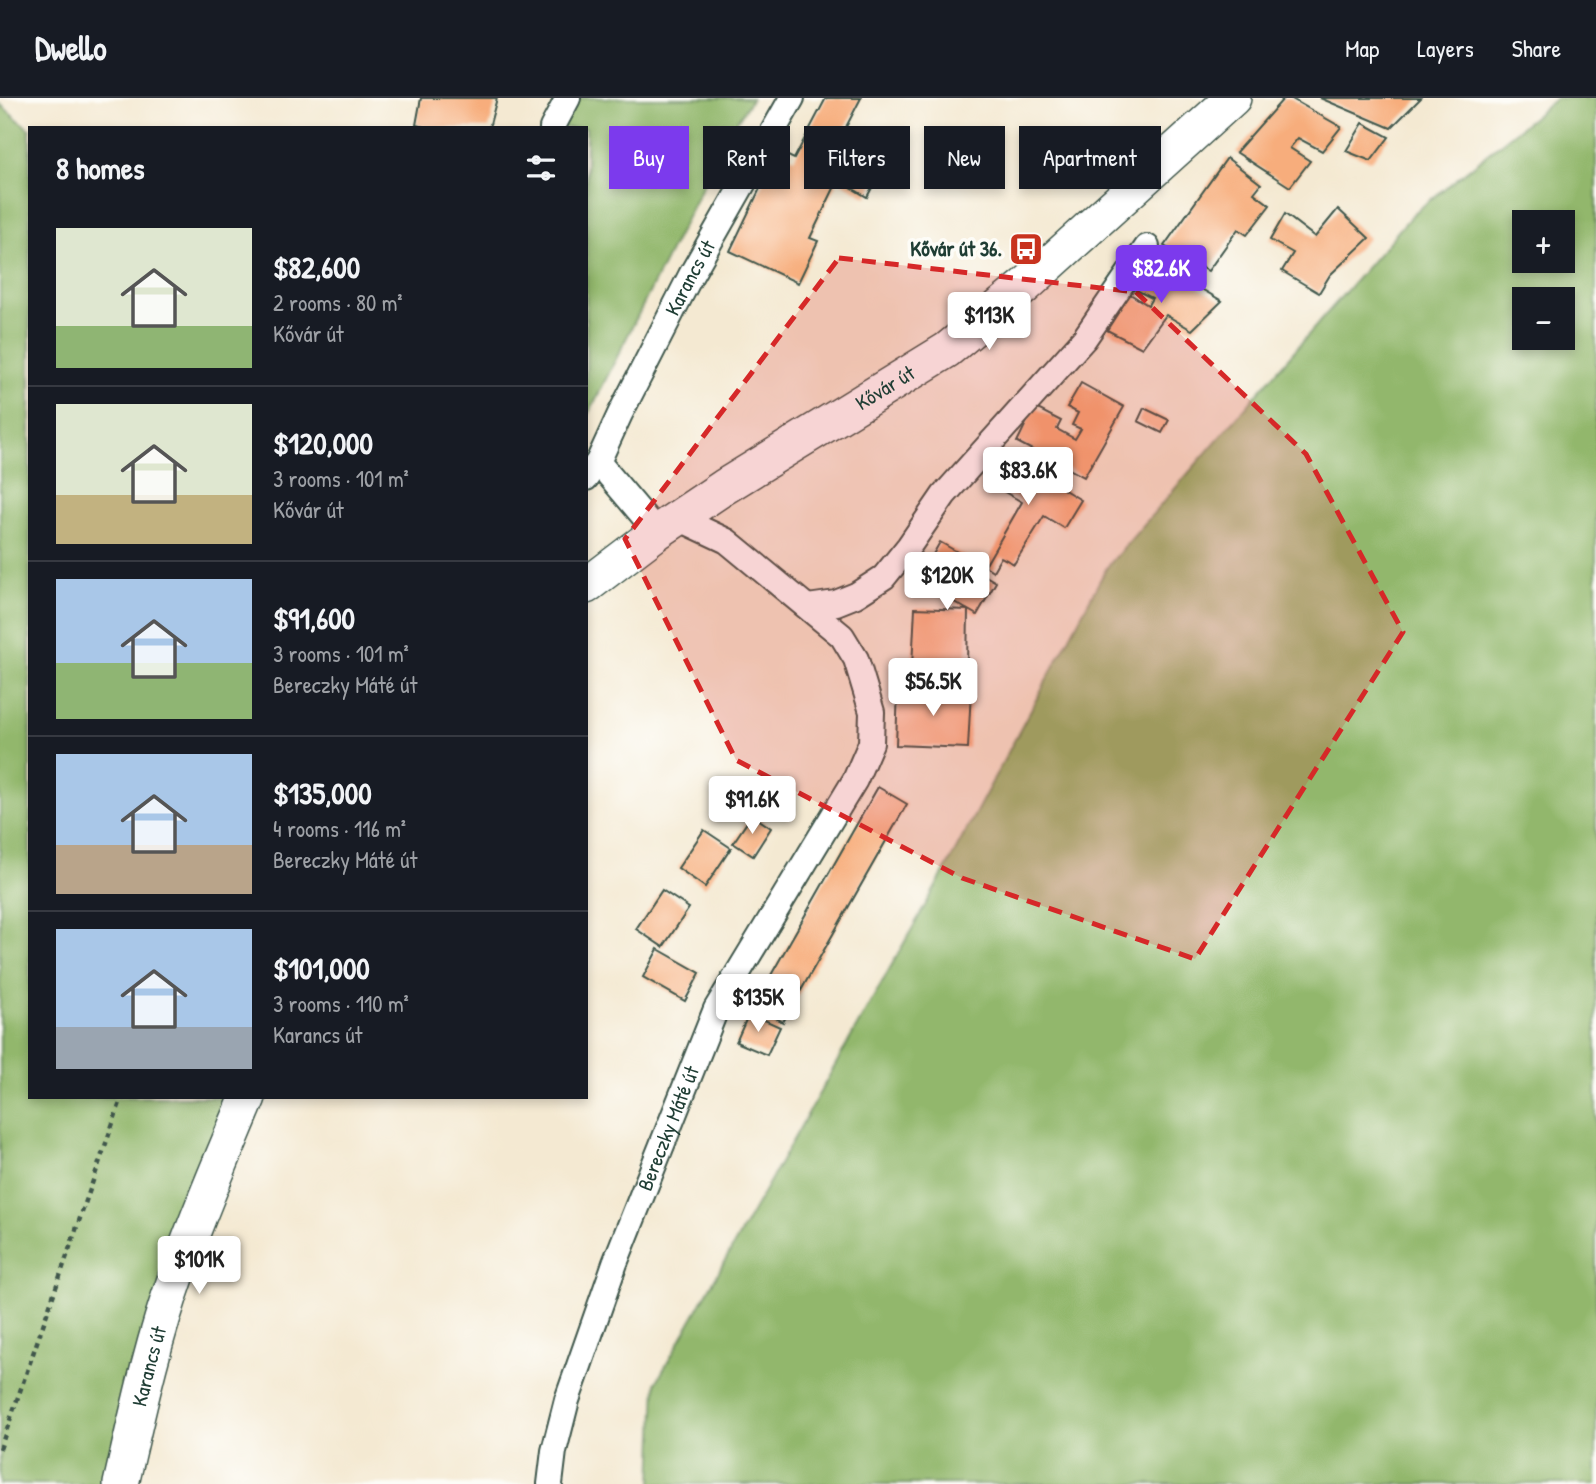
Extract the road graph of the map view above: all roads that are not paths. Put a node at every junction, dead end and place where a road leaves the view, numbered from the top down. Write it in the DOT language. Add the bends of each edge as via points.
graph roads {
  1 [pos="568,98"];
  2 [pos="792,98"];
  3 [pos="1233,98"];
  4 [pos="553,126"];
  5 [pos="1147,247"];
  6 [pos="592,470"];
  7 [pos="667,525"];
  8 [pos="588,584"];
  9 [pos="808,607"];
  10 [pos="247,1099"];
  11 [pos="121,1484"];
  12 [pos="550,1484"];
  1 -- 4 [label="street"];
  2 -- 6 [label="street, Karancs út" via="691,275"];
  3 -- 7 [label="main road, Kővár út" via="1025,286 947,350"];
  5 -- 9 [label="street" via="1084,338 944,495 884,577 836,603"];
  6 -- 7 [label="street"];
  7 -- 8 [label="main road"];
  7 -- 9 [label="street, Bereczky Máté út" via="727,541"];
  9 -- 12 [label="street, Bereczky Máté út" via="842,636 856,659 872,712 870,743 855,780 716,1009 615,1263 567,1400"];
  10 -- 11 [label="main road, Karancs út" via="175,1279"];
}
